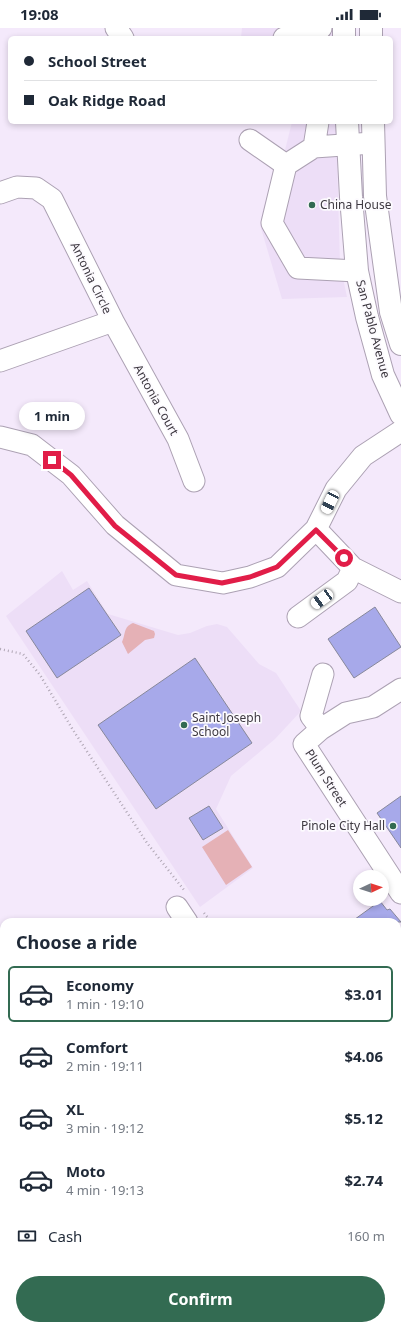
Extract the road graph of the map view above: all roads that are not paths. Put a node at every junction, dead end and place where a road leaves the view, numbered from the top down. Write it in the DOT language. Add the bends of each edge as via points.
graph roads {
  1 [pos="321,28"];
  2 [pos="291,36"];
  3 [pos="318,124"];
  4 [pos="347,124"];
  5 [pos="373,124"];
  6 [pos="250,140"];
  7 [pos="373,143"];
  8 [pos="347,145"];
  9 [pos="314,147"];
  10 [pos="286,164"];
  11 [pos="0,193"];
  12 [pos="358,272"];
  13 [pos="113,321"];
  14 [pos="401,344"];
  15 [pos="0,361"];
  16 [pos="401,414"];
  17 [pos="401,430"];
  18 [pos="0,437"];
  19 [pos="194,481"];
  20 [pos="316,530"];
  21 [pos="353,568"];
  22 [pos="401,592"];
  23 [pos="298,617"];
  24 [pos="323,674"];
  25 [pos="401,689"];
  26 [pos="321,729"];
  27 [pos="401,893"];
  1 -- 2 [label="street"];
  3 -- 9 [label="street"];
  4 -- 8 [label="main road, San Pablo Avenue"];
  5 -- 7 [label="main road, San Pablo Avenue"];
  6 -- 10 [label="street"];
  7 -- 8 [label="street"];
  7 -- 14 [label="main road, San Pablo Avenue" via="375,196 391,312"];
  8 -- 9 [label="street"];
  8 -- 12 [label="main road, San Pablo Avenue"];
  9 -- 10 [label="street"];
  10 -- 12 [label="street" via="272,223 298,268"];
  11 -- 13 [label="street, Antonia Circle" via="17,187 36,188 52,199"];
  12 -- 16 [label="main road, San Pablo Avenue" via="383,375"];
  13 -- 15 [label="street, Antonia Circle"];
  13 -- 19 [label="street, Antonia Court" via="178,439"];
  17 -- 20 [label="street" via="363,456 336,489"];
  18 -- 20 [label="street" via="32,445 71,475 115,526 176,575 222,583 250,577 277,567"];
  20 -- 21 [label="street"];
  21 -- 22 [label="street"];
  21 -- 23 [label="street" via="347,581"];
  24 -- 26 [label="street" via="311,716"];
  25 -- 26 [label="street" via="374,707 346,713"];
  26 -- 27 [label="street, Plum Street" via="304,744"];
}
